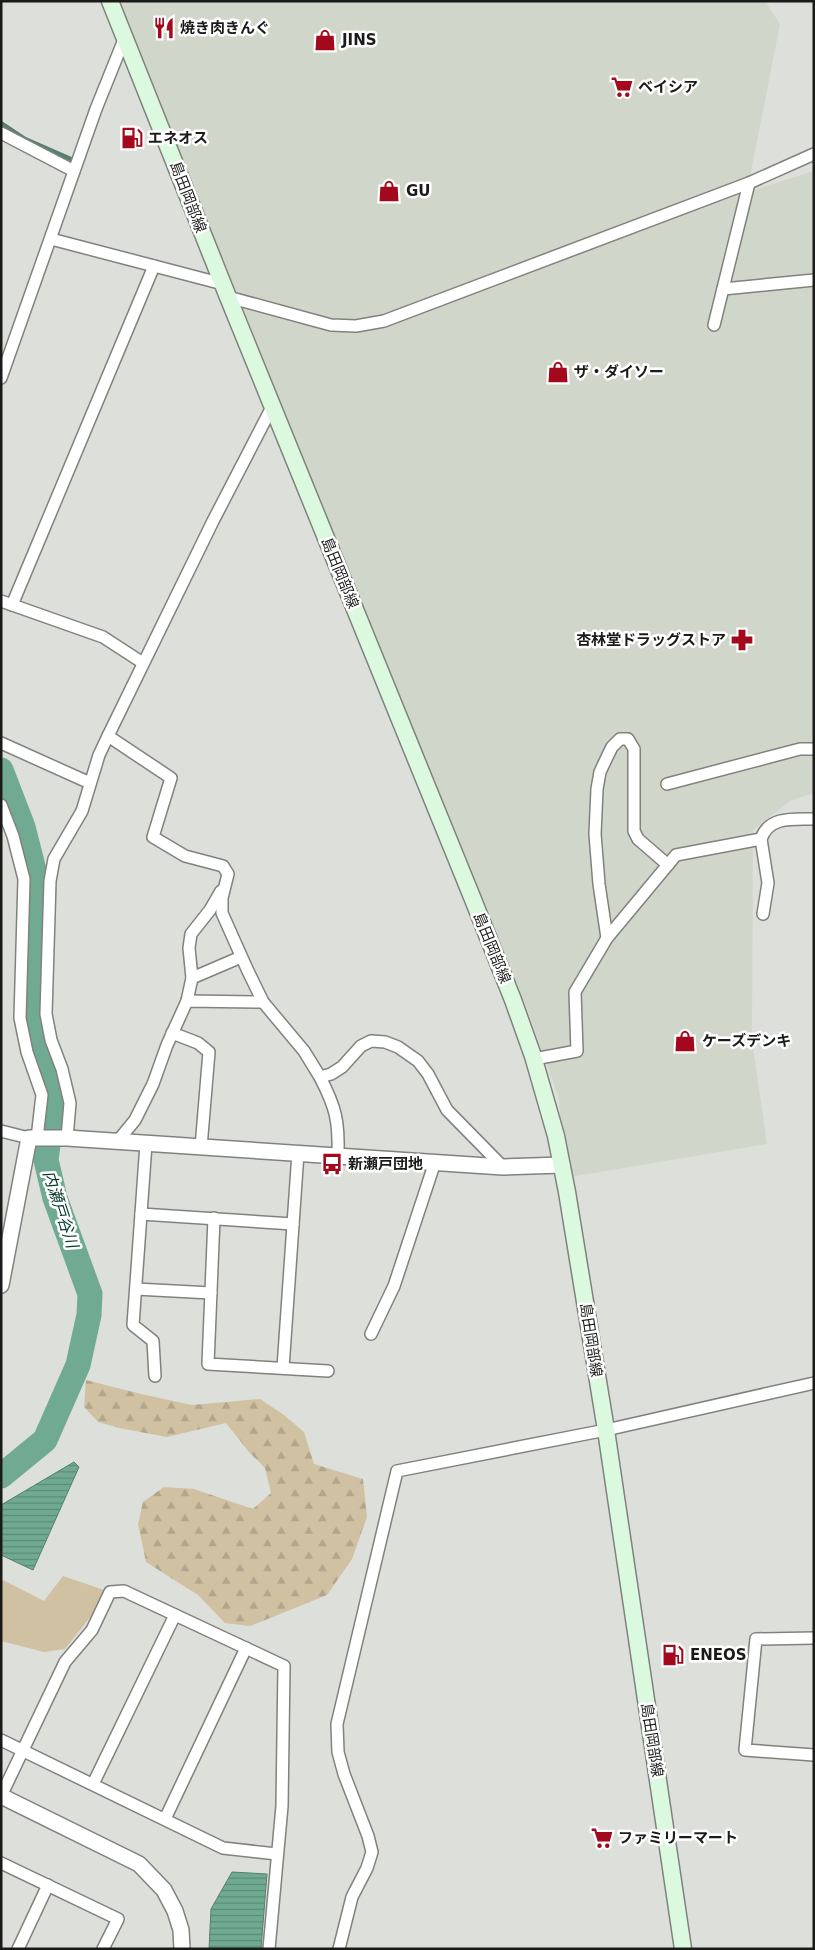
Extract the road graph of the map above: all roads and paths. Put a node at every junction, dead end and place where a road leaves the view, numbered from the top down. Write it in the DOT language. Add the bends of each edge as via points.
graph roads {
  1 [pos="110,1"];
  2 [pos="125,37"];
  3 [pos="1,132"];
  4 [pos="814,154"];
  5 [pos="74,171"];
  6 [pos="749,183"];
  7 [pos="51,239"];
  8 [pos="154,266"];
  9 [pos="814,280"];
  10 [pos="722,289"];
  11 [pos="225,291"];
  12 [pos="714,325"];
  13 [pos="1,378"];
  14 [pos="272,407"];
  15 [pos="7,603"];
  16 [pos="143,663"];
  17 [pos="108,736"];
  18 [pos="1,743"];
  19 [pos="814,750"];
  20 [pos="90,783"];
  21 [pos="667,784"];
  22 [pos="1,805"];
  23 [pos="814,819"];
  24 [pos="762,839"];
  25 [pos="668,865"];
  26 [pos="226,882"];
  27 [pos="763,914"];
  28 [pos="607,938"];
  29 [pos="242,957"];
  30 [pos="192,978"];
  31 [pos="187,1001"];
  32 [pos="263,1002"];
  33 [pos="172,1033"];
  34 [pos="534,1059"];
  35 [pos="320,1077"];
  36 [pos="1,1131"];
  37 [pos="33,1138"];
  38 [pos="62,1138"];
  39 [pos="117,1142"];
  40 [pos="146,1144"];
  41 [pos="201,1147"];
  42 [pos="298,1153"];
  43 [pos="338,1156"];
  44 [pos="435,1162"];
  45 [pos="562,1166"];
  46 [pos="503,1167"];
  47 [pos="141,1214"];
  48 [pos="214,1218"];
  49 [pos="293,1224"];
  50 [pos="1,1285"];
  51 [pos="136,1289"];
  52 [pos="211,1293"];
  53 [pos="371,1334"];
  54 [pos="284,1368"];
  55 [pos="328,1371"];
  56 [pos="155,1376"];
  57 [pos="814,1383"];
  58 [pos="606,1430"];
  59 [pos="176,1615"];
  60 [pos="814,1638"];
  61 [pos="246,1648"];
  62 [pos="1,1740"];
  63 [pos="24,1750"];
  64 [pos="814,1754"];
  65 [pos="93,1784"];
  66 [pos="1,1796"];
  67 [pos="165,1819"];
  68 [pos="277,1854"];
  69 [pos="1,1864"];
  70 [pos="48,1885"];
  71 [pos="18,1949"];
  72 [pos="103,1949"];
  73 [pos="182,1949"];
  74 [pos="269,1949"];
  75 [pos="339,1949"];
  76 [pos="683,1949"];
  1 -- 2 [label="main road, 島田岡部線"];
  2 -- 5 [label="street"];
  2 -- 11 [label="main road, 島田岡部線"];
  3 -- 5 [label="street"];
  4 -- 6 [label="street"];
  5 -- 7 [label="street"];
  6 -- 10 [label="street"];
  6 -- 11 [label="street" via="384,320 356,326 331,325"];
  7 -- 8 [label="street"];
  7 -- 13 [label="street"];
  8 -- 11 [label="street"];
  8 -- 15 [label="street"];
  9 -- 10 [label="street"];
  10 -- 12 [label="street"];
  11 -- 14 [label="main road, 島田岡部線"];
  14 -- 16 [label="street"];
  14 -- 34 [label="main road, 島田岡部線" via="479,914"];
  15 -- 16 [label="street" via="103,637"];
  16 -- 17 [label="street"];
  17 -- 20 [label="street"];
  17 -- 26 [label="street" via="171,778 153,837 185,856 223,866 228,874"];
  18 -- 20 [label="street"];
  19 -- 21 [label="street" via="800,749"];
  20 -- 38 [label="street" via="82,811 54,859 50,881 46,1014 70,1103"];
  22 -- 37 [label="street" via="24,879 20,1018 27,1052 42,1095"];
  23 -- 24 [label="street" via="785,819 771,824 764,830"];
  24 -- 25 [label="street" via="676,855"];
  24 -- 27 [label="street" via="768,883"];
  25 -- 28 [label="street"];
  25 -- 28 [label="street" via="638,839 634,830 634,749 628,739 620,739 612,747 600,772 597,789 595,834"];
  26 -- 29 [label="street" via="222,913"];
  26 -- 30 [label="street" via="191,934"];
  28 -- 34 [label="street" via="576,992 577,1051"];
  29 -- 30 [label="street"];
  29 -- 32 [label="street"];
  30 -- 31 [label="street"];
  31 -- 32 [label="street"];
  31 -- 33 [label="street"];
  32 -- 35 [label="street" via="304,1051"];
  33 -- 39 [label="street" via="154,1084 135,1120"];
  33 -- 41 [label="street" via="198,1043 209,1052"];
  34 -- 45 [label="main road, 島田岡部線"];
  35 -- 43 [label="street" via="332,1101 339,1130"];
  35 -- 46 [label="street" via="342,1067 361,1046 371,1042 385,1042 398,1047 418,1061 447,1110"];
  36 -- 37 [label="street"];
  37 -- 38 [label="street"];
  37 -- 50 [label="street"];
  38 -- 39 [label="street"];
  39 -- 40 [label="street"];
  40 -- 41 [label="street"];
  40 -- 47 [label="street"];
  41 -- 42 [label="street"];
  42 -- 43 [label="street"];
  42 -- 49 [label="street"];
  43 -- 44 [label="street"];
  44 -- 46 [label="street"];
  44 -- 53 [label="street" via="394,1286"];
  45 -- 46 [label="street"];
  45 -- 58 [label="main road, 島田岡部線"];
  47 -- 48 [label="street"];
  47 -- 51 [label="street"];
  48 -- 49 [label="street"];
  48 -- 52 [label="street"];
  49 -- 54 [label="street"];
  51 -- 52 [label="street"];
  51 -- 56 [label="street" via="133,1325 153,1341"];
  52 -- 54 [label="street" via="208,1364"];
  54 -- 55 [label="street"];
  57 -- 58 [label="street"];
  58 -- 75 [label="street" via="396,1471 337,1724 338,1752 344,1774 372,1852 352,1897"];
  58 -- 76 [label="main road, 島田岡部線"];
  59 -- 61 [label="street"];
  59 -- 63 [label="street" via="124,1591 110,1592 92,1630 64,1662"];
  59 -- 65 [label="street"];
  60 -- 64 [label="street" via="756,1639 745,1750"];
  61 -- 67 [label="street"];
  61 -- 68 [label="street" via="284,1666 282,1806"];
  62 -- 63 [label="street"];
  63 -- 65 [label="street"];
  63 -- 66 [label="street"];
  65 -- 67 [label="street"];
  66 -- 73 [label="street" via="140,1864 164,1890 175,1911"];
  67 -- 68 [label="street" via="223,1848"];
  68 -- 74 [label="street"];
  69 -- 70 [label="street"];
  70 -- 71 [label="street"];
  70 -- 72 [label="street" via="118,1919"];
}
